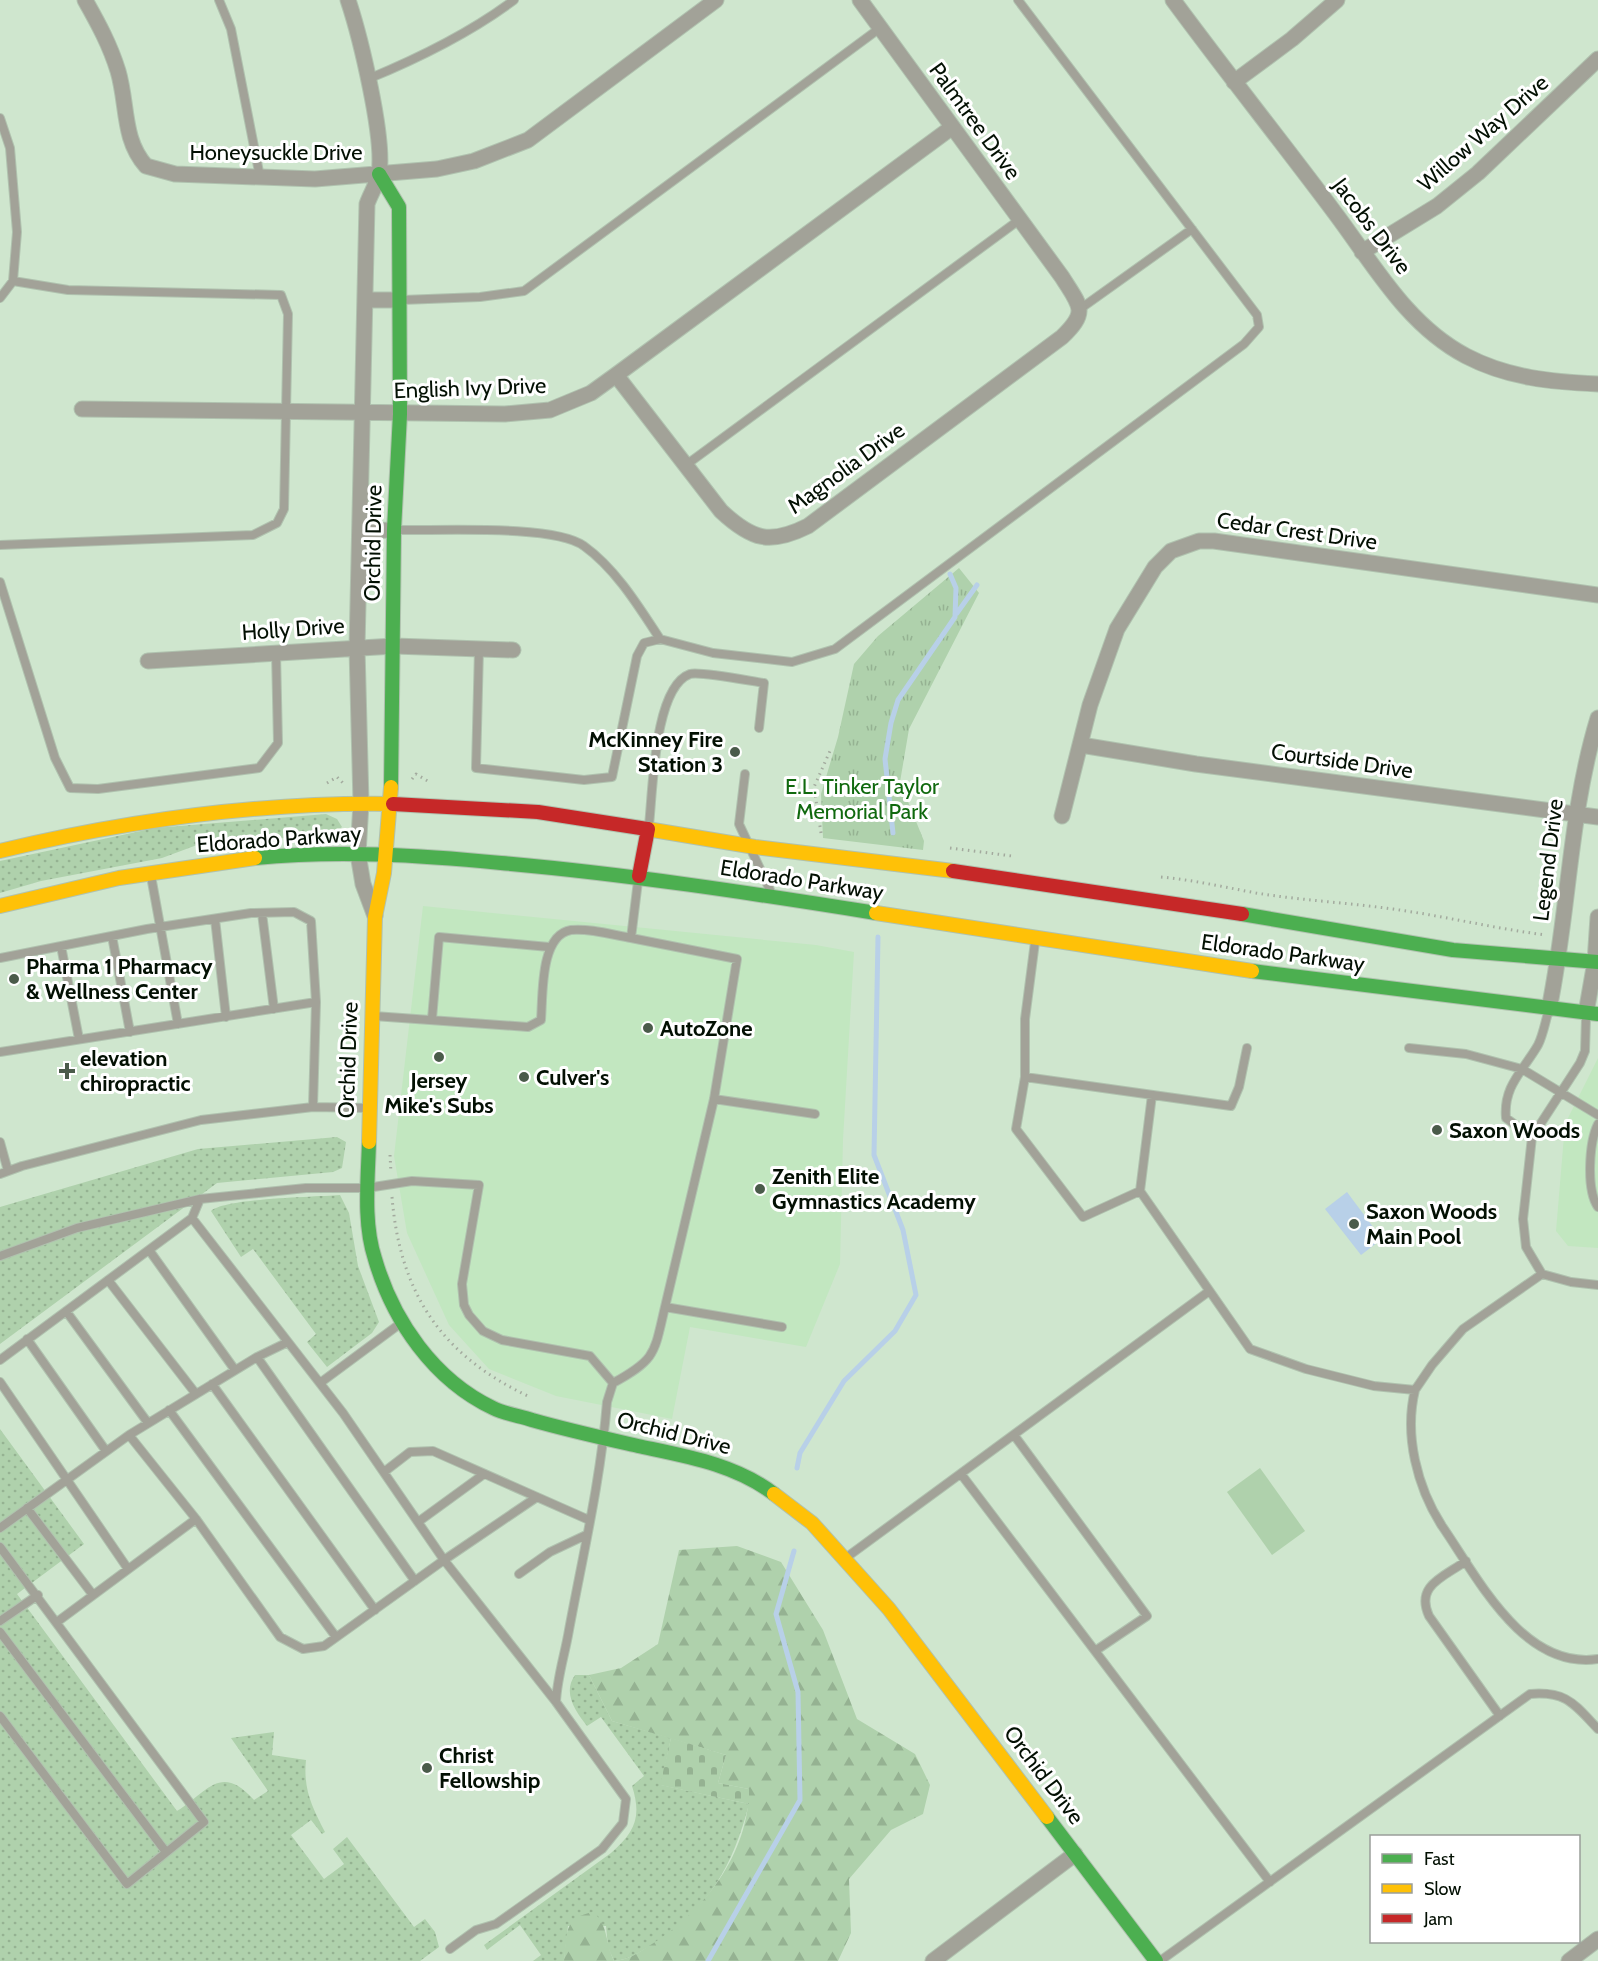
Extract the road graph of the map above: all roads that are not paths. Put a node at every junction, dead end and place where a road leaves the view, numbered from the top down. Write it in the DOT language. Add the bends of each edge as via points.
graph roads {
  1 [pos="84,0"];
  2 [pos="219,0"];
  3 [pos="348,0"];
  4 [pos="514,0"];
  5 [pos="716,0"];
  6 [pos="860,0"];
  7 [pos="1018,0"];
  8 [pos="1173,0"];
  9 [pos="1337,0"];
  10 [pos="880,28"];
  11 [pos="1598,59"];
  12 [pos="367,79"];
  13 [pos="1234,82"];
  14 [pos="0,118"];
  15 [pos="951,128"];
  16 [pos="379,174"];
  17 [pos="260,177"];
  18 [pos="1019,220"];
  19 [pos="1192,229"];
  20 [pos="1362,252"];
  21 [pos="13,280"];
  22 [pos="0,298"];
  23 [pos="366,300"];
  24 [pos="399,300"];
  25 [pos="1080,309"];
  26 [pos="616,375"];
  27 [pos="1598,384"];
  28 [pos="82,410"];
  29 [pos="286,412"];
  30 [pos="362,413"];
  31 [pos="400,414"];
  32 [pos="686,465"];
  33 [pos="393,530"];
  34 [pos="362,531"];
  35 [pos="0,545"];
  36 [pos="0,582"];
  37 [pos="1598,595"];
  38 [pos="660,639"];
  39 [pos="394,646"];
  40 [pos="357,648"];
  41 [pos="479,649"];
  42 [pos="513,650"];
  43 [pos="276,653"];
  44 [pos="148,661"];
  45 [pos="1598,718"];
  46 [pos="759,728"];
  47 [pos="1081,745"];
  48 [pos="745,774"];
  49 [pos="361,803"];
  50 [pos="390,803"];
  51 [pos="1575,815"];
  52 [pos="1062,816"];
  53 [pos="1598,817"];
  54 [pos="648,829"];
  55 [pos="748,846"];
  56 [pos="0,851"];
  57 [pos="358,854"];
  58 [pos="386,854"];
  59 [pos="150,872"];
  60 [pos="639,876"];
  61 [pos="773,897"];
  62 [pos="0,906"];
  63 [pos="262,913"];
  64 [pos="375,917"];
  65 [pos="1598,917"];
  66 [pos="214,919"];
  67 [pos="161,927"];
  68 [pos="112,936"];
  69 [pos="631,938"];
  70 [pos="1035,939"];
  71 [pos="62,946"];
  72 [pos="549,947"];
  73 [pos="0,958"];
  74 [pos="1559,958"];
  75 [pos="1596,962"];
  76 [pos="316,1002"];
  77 [pos="274,1009"];
  78 [pos="1549,1009"];
  79 [pos="1592,1014"];
  80 [pos="372,1016"];
  81 [pos="226,1017"];
  82 [pos="432,1019"];
  83 [pos="178,1024"];
  84 [pos="130,1032"];
  85 [pos="79,1040"];
  86 [pos="1247,1048"];
  87 [pos="1409,1048"];
  88 [pos="0,1052"];
  89 [pos="1522,1069"];
  90 [pos="1025,1077"];
  91 [pos="1562,1093"];
  92 [pos="1152,1095"];
  93 [pos="714,1099"];
  94 [pos="314,1107"];
  95 [pos="369,1108"];
  96 [pos="815,1114"];
  97 [pos="1598,1114"];
  98 [pos="1598,1124"];
  99 [pos="1532,1137"];
  100 [pos="0,1142"];
  101 [pos="4,1173"];
  102 [pos="367,1188"];
  103 [pos="1140,1191"];
  104 [pos="200,1198"];
  105 [pos="1598,1207"];
  106 [pos="192,1218"];
  107 [pos="149,1250"];
  108 [pos="0,1256"];
  109 [pos="1542,1274"];
  110 [pos="108,1280"];
  111 [pos="1598,1285"];
  112 [pos="1209,1292"];
  113 [pos="665,1307"];
  114 [pos="66,1311"];
  115 [pos="403,1321"];
  116 [pos="782,1327"];
  117 [pos="27,1339"];
  118 [pos="288,1342"];
  119 [pos="257,1357"];
  120 [pos="0,1359"];
  121 [pos="235,1370"];
  122 [pos="0,1382"];
  123 [pos="320,1383"];
  124 [pos="613,1383"];
  125 [pos="212,1384"];
  126 [pos="1415,1390"];
  127 [pos="196,1394"];
  128 [pos="169,1410"];
  129 [pos="148,1423"];
  130 [pos="129,1435"];
  131 [pos="1014,1435"];
  132 [pos="603,1438"];
  133 [pos="106,1451"];
  134 [pos="384,1472"];
  135 [pos="484,1474"];
  136 [pos="961,1474"];
  137 [pos="67,1479"];
  138 [pos="537,1497"];
  139 [pos="27,1508"];
  140 [pos="196,1519"];
  141 [pos="589,1520"];
  142 [pos="418,1522"];
  143 [pos="0,1528"];
  144 [pos="586,1535"];
  145 [pos="0,1547"];
  146 [pos="846,1558"];
  147 [pos="444,1560"];
  148 [pos="1466,1561"];
  149 [pos="128,1569"];
  150 [pos="519,1574"];
  151 [pos="415,1581"];
  152 [pos="38,1595"];
  153 [pos="93,1595"];
  154 [pos="375,1610"];
  155 [pos="0,1621"];
  156 [pos="57,1622"];
  157 [pos="0,1632"];
  158 [pos="336,1637"];
  159 [pos="1095,1651"];
  160 [pos="1598,1659"];
  161 [pos="556,1702"];
  162 [pos="0,1716"];
  163 [pos="1500,1716"];
  164 [pos="1598,1729"];
  165 [pos="166,1852"];
  166 [pos="1075,1854"];
  167 [pos="1270,1882"];
  168 [pos="1598,1939"];
  169 [pos="450,1949"];
  170 [pos="933,1961"];
  171 [pos="1158,1961"];
  172 [pos="1569,1961"];
  1 -- 17 [label="street, Honeysuckle Drive" via="110,45 125,103 130,145 146,166 176,174"];
  2 -- 17 [label="lane" via="231,29"];
  3 -- 12 [label="street, Orchid Drive"];
  4 -- 12 [label="lane" via="484,22"];
  5 -- 16 [label="street, Honeysuckle Drive" via="528,140 474,161 437,170"];
  6 -- 10 [label="street, Palmtree Drive"];
  7 -- 19 [label="lane"];
  8 -- 13 [label="street, Jacobs Drive"];
  9 -- 13 [label="street"];
  10 -- 15 [label="street, Palmtree Drive"];
  10 -- 24 [label="lane" via="524,291"];
  11 -- 20 [label="street, Willow Way Drive" via="1478,173 1437,206"];
  12 -- 16 [label="street, Orchid Drive" via="379,140"];
  13 -- 20 [label="street, Jacobs Drive"];
  14 -- 21 [label="lane" via="10,148 17,232"];
  15 -- 18 [label="street, Palmtree Drive"];
  15 -- 26 [label="street, English Ivy Drive"];
  16 -- 17 [label="street, Honeysuckle Drive" via="315,179"];
  16 -- 23 [label="street, Orchid Drive" via="367,204"];
  16 -- 24 [label="main road, Orchid Drive" via="399,207"];
  18 -- 25 [label="street, Palmtree Drive"];
  18 -- 32 [label="lane"];
  19 -- 25 [label="lane"];
  19 -- 38 [label="lane" via="1257,315 1259,327 1235,351 835,649 792,662 713,653"];
  20 -- 27 [label="street, Jacobs Drive" via="1412,315 1465,355 1493,368 1534,379"];
  21 -- 22 [label="lane"];
  21 -- 29 [label="lane" via="68,290 281,295 288,314"];
  23 -- 24 [label="street"];
  23 -- 30 [label="street, Orchid Drive"];
  24 -- 31 [label="main road, Orchid Drive"];
  25 -- 32 [label="street, Magnolia Drive" via="1079,318 1062,337 808,526 793,533 775,539 758,537 738,527"];
  26 -- 31 [label="street, English Ivy Drive" via="591,393 550,410"];
  26 -- 32 [label="street, Magnolia Drive"];
  28 -- 29 [label="street, English Ivy Drive"];
  29 -- 30 [label="street, English Ivy Drive"];
  29 -- 35 [label="lane" via="284,509 277,523 261,533"];
  30 -- 31 [label="street, English Ivy Drive"];
  30 -- 34 [label="street, Orchid Drive"];
  31 -- 33 [label="main road, Orchid Drive"];
  33 -- 34 [label="street"];
  33 -- 38 [label="lane" via="566,537 584,545 608,569 632,596"];
  33 -- 39 [label="main road, Orchid Drive"];
  34 -- 40 [label="street, Orchid Drive"];
  36 -- 43 [label="lane" via="55,758 69,788 98,789 259,768 279,743"];
  37 -- 47 [label="street, Cedar Crest Drive" via="1214,541 1183,545 1155,567 1117,629 1090,705"];
  38 -- 41 [label="lane" via="644,643 637,656 612,777 584,780 476,768"];
  39 -- 40 [label="street, Holly Drive"];
  39 -- 41 [label="street, Holly Drive"];
  39 -- 50 [label="main road, Orchid Drive"];
  40 -- 43 [label="street, Holly Drive"];
  40 -- 49 [label="street, Orchid Drive"];
  41 -- 42 [label="street, Holly Drive"];
  43 -- 44 [label="street, Holly Drive"];
  45 -- 51 [label="street, Legend Drive"];
  46 -- 54 [label="lane" via="764,682 692,673 675,683 661,715"];
  47 -- 51 [label="street, Courtside Drive"];
  47 -- 52 [label="street, Cedar Crest Drive"];
  48 -- 55 [label="lane" via="739,824"];
  49 -- 50 [label="main road, Eldorado Parkway"];
  49 -- 56 [label="main road, Eldorado Parkway" via="207,813"];
  49 -- 57 [label="street, Orchid Drive"];
  50 -- 54 [label="main road, Eldorado Parkway" via="507,809"];
  50 -- 58 [label="main road, Orchid Drive"];
  51 -- 53 [label="street, Courtside Drive"];
  51 -- 74 [label="street, Legend Drive"];
  54 -- 55 [label="main road, Eldorado Parkway"];
  54 -- 60 [label="main road"];
  55 -- 61 [label="lane"];
  55 -- 74 [label="main road, Eldorado Parkway" via="1172,902 1455,950"];
  57 -- 58 [label="main road, Eldorado Parkway"];
  57 -- 59 [label="main road, Eldorado Parkway" via="222,861"];
  57 -- 64 [label="street, Orchid Drive"];
  58 -- 60 [label="main road, Eldorado Parkway"];
  58 -- 64 [label="main road, Orchid Drive"];
  59 -- 62 [label="main road, Eldorado Parkway"];
  59 -- 67 [label="lane"];
  60 -- 61 [label="main road, Eldorado Parkway"];
  60 -- 69 [label="lane"];
  61 -- 70 [label="main road, Eldorado Parkway"];
  63 -- 66 [label="lane"];
  63 -- 76 [label="lane" via="294,912 311,921"];
  63 -- 77 [label="lane"];
  64 -- 80 [label="main road, Orchid Drive"];
  65 -- 75 [label="street"];
  66 -- 67 [label="lane"];
  66 -- 81 [label="lane"];
  67 -- 68 [label="lane"];
  67 -- 83 [label="lane"];
  68 -- 71 [label="lane"];
  68 -- 84 [label="lane"];
  69 -- 72 [label="lane" via="571,930 556,936"];
  69 -- 93 [label="lane" via="737,959"];
  70 -- 78 [label="main road, Eldorado Parkway" via="1429,996"];
  70 -- 90 [label="lane" via="1025,1019"];
  71 -- 73 [label="lane"];
  71 -- 85 [label="lane"];
  72 -- 82 [label="lane" via="541,1020 528,1027"];
  72 -- 82 [label="lane" via="439,937"];
  74 -- 75 [label="main road, Eldorado Parkway"];
  74 -- 78 [label="street, Legend Drive"];
  75 -- 79 [label="street"];
  76 -- 77 [label="lane"];
  76 -- 94 [label="lane"];
  77 -- 81 [label="lane"];
  78 -- 79 [label="main road, Eldorado Parkway"];
  78 -- 89 [label="lane" via="1539,1042"];
  79 -- 91 [label="lane" via="1585,1051"];
  80 -- 82 [label="lane"];
  80 -- 95 [label="main road, Orchid Drive"];
  81 -- 83 [label="lane"];
  83 -- 84 [label="lane"];
  84 -- 85 [label="lane"];
  85 -- 88 [label="lane"];
  86 -- 92 [label="lane" via="1231,1106"];
  87 -- 89 [label="lane" via="1466,1054"];
  89 -- 91 [label="lane"];
  89 -- 99 [label="lane" via="1509,1087 1506,1118"];
  90 -- 92 [label="lane"];
  90 -- 103 [label="lane" via="1016,1129 1083,1217"];
  91 -- 97 [label="lane"];
  91 -- 99 [label="lane"];
  92 -- 103 [label="lane"];
  93 -- 96 [label="lane"];
  93 -- 113 [label="lane"];
  94 -- 95 [label="lane"];
  94 -- 101 [label="lane" via="201,1120"];
  95 -- 102 [label="main road, Orchid Drive"];
  98 -- 105 [label="lane" via="1590,1169"];
  99 -- 109 [label="lane" via="1523,1219 1526,1247"];
  100 -- 101 [label="lane"];
  102 -- 104 [label="lane" via="306,1188"];
  102 -- 115 [label="main road, Orchid Drive" via="374,1258"];
  102 -- 124 [label="lane" via="412,1181 479,1185 462,1284 469,1315 483,1330 502,1340 590,1356"];
  103 -- 112 [label="lane"];
  104 -- 106 [label="lane"];
  104 -- 108 [label="lane" via="77,1228"];
  106 -- 107 [label="lane"];
  106 -- 118 [label="lane"];
  107 -- 110 [label="lane"];
  107 -- 121 [label="lane"];
  109 -- 111 [label="lane"];
  109 -- 126 [label="lane" via="1463,1329"];
  110 -- 114 [label="lane"];
  110 -- 127 [label="lane"];
  112 -- 126 [label="lane" via="1250,1349 1317,1372 1374,1386"];
  112 -- 131 [label="lane"];
  113 -- 116 [label="lane"];
  113 -- 124 [label="lane" via="653,1354 636,1371"];
  114 -- 117 [label="lane"];
  114 -- 129 [label="lane"];
  115 -- 123 [label="lane"];
  115 -- 132 [label="main road, Orchid Drive" via="424,1355 461,1389 495,1409"];
  117 -- 120 [label="lane"];
  117 -- 133 [label="lane"];
  118 -- 119 [label="lane"];
  118 -- 123 [label="lane"];
  119 -- 121 [label="lane"];
  119 -- 151 [label="lane"];
  121 -- 125 [label="lane"];
  122 -- 137 [label="lane"];
  123 -- 134 [label="lane"];
  124 -- 132 [label="lane"];
  125 -- 127 [label="lane"];
  125 -- 154 [label="lane"];
  126 -- 148 [label="lane" via="1410,1424 1419,1475 1431,1509"];
  127 -- 128 [label="lane"];
  128 -- 129 [label="lane"];
  128 -- 158 [label="lane"];
  129 -- 130 [label="lane"];
  130 -- 133 [label="lane"];
  130 -- 140 [label="lane"];
  131 -- 136 [label="lane"];
  131 -- 159 [label="lane" via="1147,1616"];
  132 -- 141 [label="lane"];
  132 -- 146 [label="main road, Orchid Drive" via="716,1463 764,1486 812,1523"];
  133 -- 137 [label="lane"];
  134 -- 135 [label="lane" via="410,1452 421,1450 447,1456"];
  134 -- 142 [label="lane"];
  135 -- 138 [label="lane"];
  135 -- 142 [label="lane"];
  136 -- 146 [label="lane"];
  136 -- 159 [label="lane"];
  137 -- 139 [label="lane"];
  137 -- 149 [label="lane"];
  138 -- 141 [label="lane"];
  138 -- 147 [label="lane"];
  139 -- 143 [label="lane"];
  139 -- 153 [label="lane"];
  140 -- 149 [label="lane"];
  140 -- 158 [label="lane" via="280,1637 303,1649 324,1646"];
  141 -- 144 [label="lane"];
  142 -- 147 [label="lane"];
  144 -- 150 [label="lane" via="550,1552"];
  144 -- 161 [label="lane"];
  145 -- 152 [label="lane"];
  146 -- 166 [label="main road, Orchid Drive"];
  147 -- 151 [label="lane"];
  147 -- 161 [label="lane"];
  148 -- 160 [label="lane" via="1515,1629 1527,1638 1574,1660"];
  148 -- 163 [label="lane" via="1429,1588 1423,1601 1429,1616"];
  149 -- 153 [label="lane"];
  151 -- 154 [label="lane"];
  152 -- 155 [label="lane"];
  152 -- 156 [label="lane"];
  153 -- 156 [label="lane"];
  154 -- 158 [label="lane"];
  156 -- 165 [label="lane" via="204,1822"];
  157 -- 165 [label="lane"];
  159 -- 167 [label="lane"];
  161 -- 169 [label="lane" via="626,1799 623,1823 602,1849 496,1924 476,1930"];
  162 -- 165 [label="lane" via="127,1884"];
  163 -- 164 [label="lane" via="1530,1694 1552,1692 1570,1700"];
  163 -- 167 [label="lane"];
  166 -- 170 [label="street"];
  166 -- 171 [label="main road, Orchid Drive"];
  167 -- 171 [label="lane"];
  168 -- 172 [label="street"];
}
